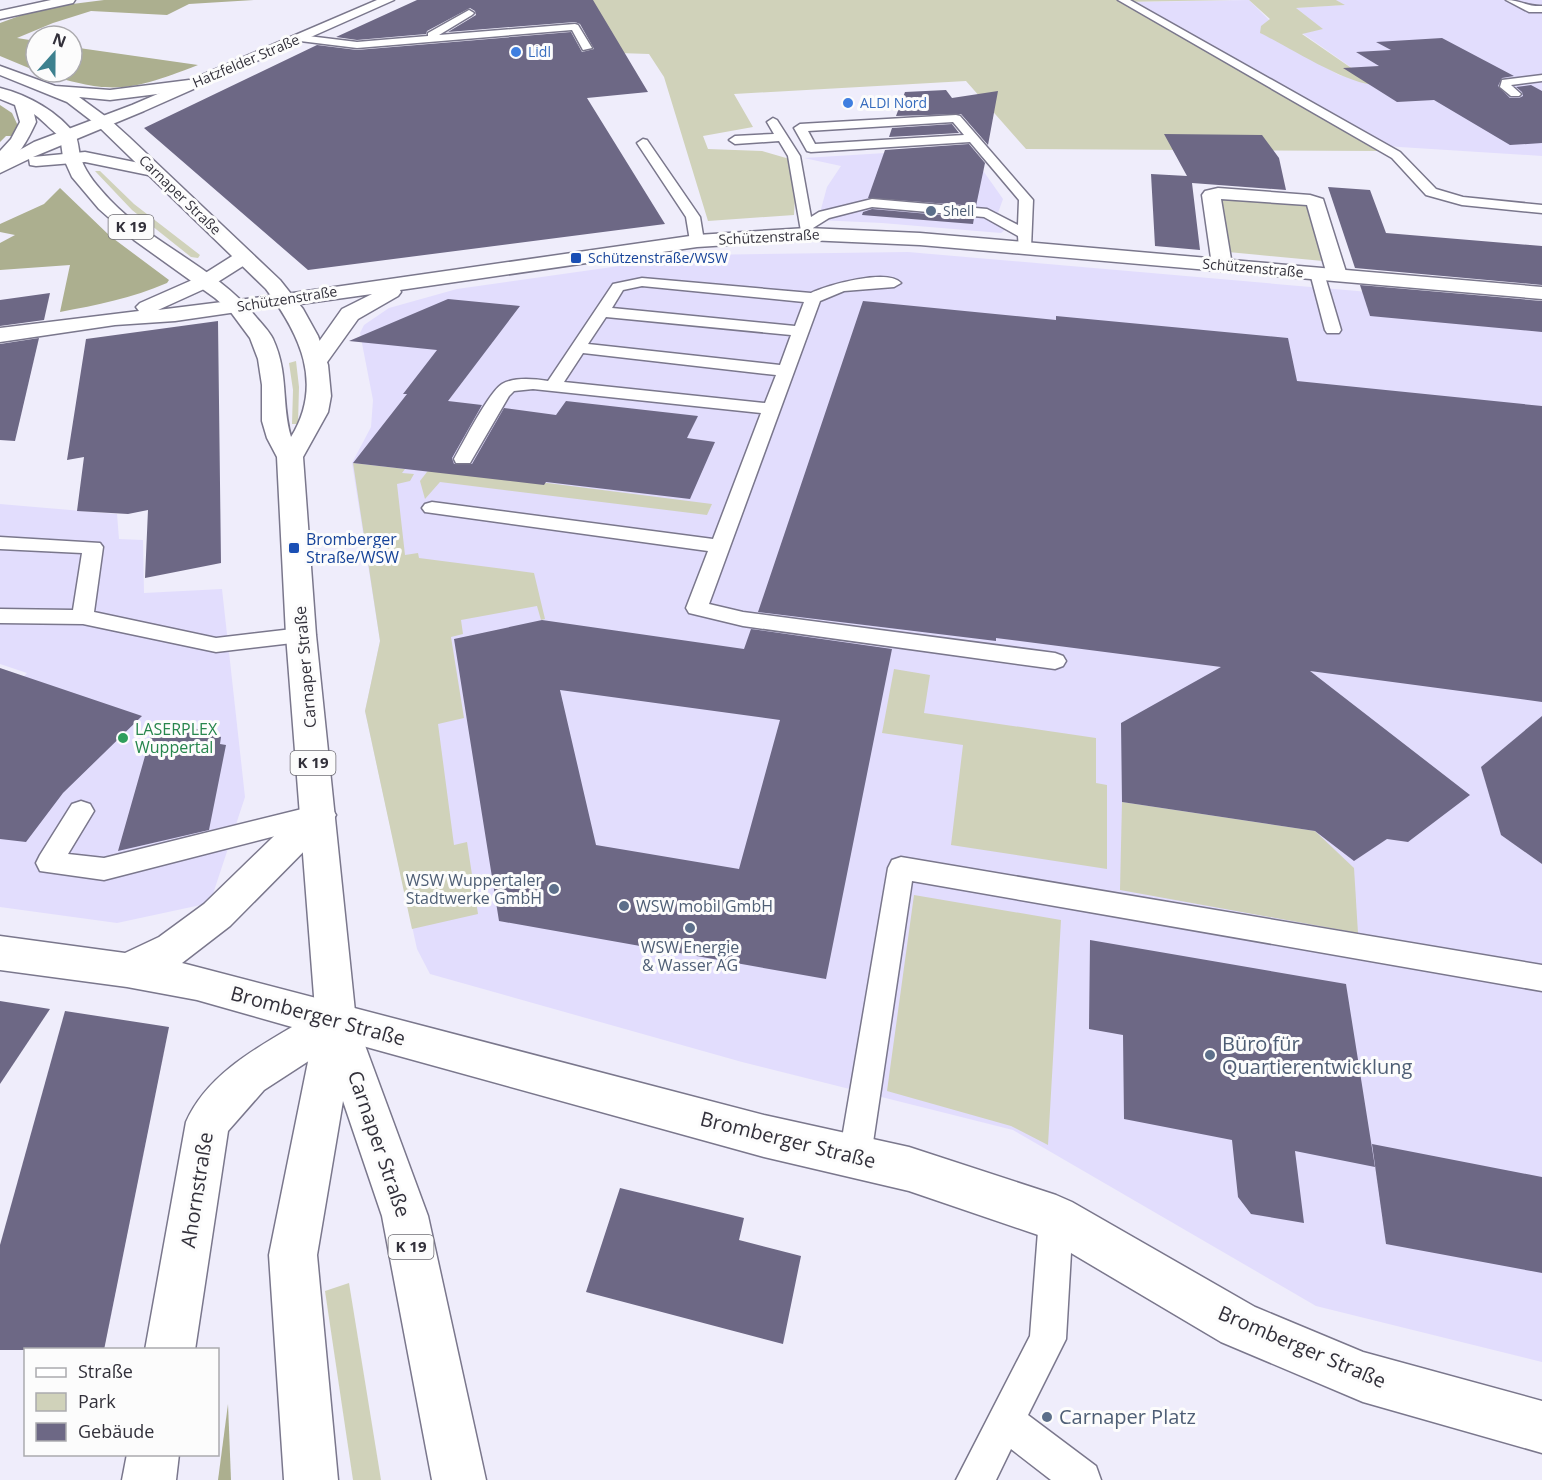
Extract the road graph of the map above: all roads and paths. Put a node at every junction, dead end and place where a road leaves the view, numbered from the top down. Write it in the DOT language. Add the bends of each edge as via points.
graph roads {
  1 [pos="69,0"];
  2 [pos="388,0"];
  3 [pos="1123,0"];
  4 [pos="1511,0"];
  5 [pos="1542,9"];
  6 [pos="469,13"];
  7 [pos="0,15"];
  8 [pos="300,38"];
  9 [pos="426,38"];
  10 [pos="587,48"];
  11 [pos="0,70"];
  12 [pos="1542,78"];
  13 [pos="189,85"];
  14 [pos="53,90"];
  15 [pos="0,93"];
  16 [pos="1515,94"];
  17 [pos="22,102"];
  18 [pos="103,122"];
  19 [pos="773,122"];
  20 [pos="68,135"];
  21 [pos="783,137"];
  22 [pos="974,138"];
  23 [pos="735,140"];
  24 [pos="643,143"];
  25 [pos="72,157"];
  26 [pos="0,161"];
  27 [pos="0,170"];
  28 [pos="153,171"];
  29 [pos="1542,209"];
  30 [pos="806,230"];
  31 [pos="697,241"];
  32 [pos="1024,242"];
  33 [pos="244,256"];
  34 [pos="1222,265"];
  35 [pos="1317,273"];
  36 [pos="1337,275"];
  37 [pos="206,281"];
  38 [pos="419,281"];
  39 [pos="894,283"];
  40 [pos="1542,293"];
  41 [pos="813,298"];
  42 [pos="286,300"];
  43 [pos="237,307"];
  44 [pos="602,312"];
  45 [pos="115,319"];
  46 [pos="1333,330"];
  47 [pos="800,331"];
  48 [pos="0,335"];
  49 [pos="578,348"];
  50 [pos="317,360"];
  51 [pos="785,371"];
  52 [pos="553,386"];
  53 [pos="771,409"];
  54 [pos="290,457"];
  55 [pos="463,459"];
  56 [pos="432,508"];
  57 [pos="0,543"];
  58 [pos="720,546"];
  59 [pos="0,616"];
  60 [pos="83,617"];
  61 [pos="301,635"];
  62 [pos="1055,660"];
  63 [pos="81,811"];
  64 [pos="318,815"];
  65 [pos="0,952"];
  66 [pos="127,970"];
  67 [pos="1542,978"];
  68 [pos="336,1021"];
  69 [pos="855,1156"];
  70 [pos="1056,1218"];
  71 [pos="170,1348"];
  72 [pos="1005,1421"];
  73 [pos="1542,1427"];
  74 [pos="153,1456"];
  75 [pos="149,1480"];
  76 [pos="311,1480"];
  77 [pos="459,1480"];
  78 [pos="975,1480"];
  79 [pos="1082,1480"];
  1 -- 7 [label="main road"];
  2 -- 8 [label="main road, Hatzfelder Straße"];
  3 -- 29 [label="lane" via="1396,155 1431,192 1462,201"];
  4 -- 5 [label="lane" via="1532,10"];
  6 -- 9 [label="lane"];
  8 -- 9 [label="lane" via="357,45"];
  8 -- 13 [label="main road, Hatzfelder Straße"];
  9 -- 10 [label="lane" via="575,27"];
  11 -- 14 [label="main road"];
  12 -- 16 [label="lane" via="1506,82 1505,87"];
  13 -- 14 [label="main road" via="110,95"];
  13 -- 18 [label="main road, Hatzfelder Straße"];
  14 -- 18 [label="main road, Carnaper Straße"];
  15 -- 17 [label="main road"];
  17 -- 20 [label="main road" via="58,123"];
  17 -- 26 [label="main road" via="28,122"];
  18 -- 20 [label="main road, Hatzfelder Straße"];
  18 -- 28 [label="main road, Carnaper Straße"];
  19 -- 21 [label="lane"];
  20 -- 25 [label="main road, Carnaper Straße / K 19"];
  20 -- 27 [label="main road, Hatzfelder Straße" via="40,146"];
  21 -- 23 [label="lane"];
  21 -- 30 [label="lane" via="794,156"];
  22 -- 22 [label="lane" via="956,118 800,128 812,148"];
  22 -- 32 [label="lane" via="1026,200"];
  24 -- 31 [label="lane" via="693,217"];
  25 -- 27 [label="main road"];
  25 -- 28 [label="main road"];
  25 -- 37 [label="main road, Carnaper Straße / K 19" via="81,177 105,205 141,236"];
  28 -- 33 [label="main road, Carnaper Straße"];
  30 -- 31 [label="main road, Schützenstraße"];
  30 -- 32 [label="main road, Schützenstraße"];
  30 -- 32 [label="lane" via="824,215 872,203 987,213"];
  31 -- 38 [label="main road, Schützenstraße"];
  32 -- 34 [label="main road, Schützenstraße"];
  33 -- 37 [label="main road"];
  33 -- 42 [label="main road, Carnaper Straße"];
  34 -- 35 [label="main road, Schützenstraße"];
  34 -- 36 [label="main road" via="1212,195 1310,200 1317,203"];
  35 -- 36 [label="main road, Schützenstraße"];
  35 -- 46 [label="lane"];
  36 -- 40 [label="main road, Schützenstraße"];
  37 -- 43 [label="main road, Carnaper Straße / K 19"];
  37 -- 45 [label="main road"];
  38 -- 42 [label="main road, Schützenstraße"];
  38 -- 50 [label="main road" via="350,314"];
  39 -- 41 [label="lane" via="830,288"];
  41 -- 44 [label="lane" via="642,282 618,287"];
  41 -- 47 [label="lane"];
  42 -- 43 [label="main road, Schützenstraße"];
  42 -- 50 [label="main road, Carnaper Straße"];
  43 -- 45 [label="main road, Schützenstraße"];
  43 -- 54 [label="main road, Carnaper Straße / K 19" via="261,337 269,359 274,421"];
  44 -- 47 [label="lane"];
  44 -- 49 [label="lane"];
  45 -- 48 [label="main road, Schützenstraße"];
  47 -- 51 [label="lane"];
  49 -- 51 [label="lane"];
  49 -- 52 [label="lane"];
  50 -- 54 [label="main road, Carnaper Straße" via="320,398 310,425"];
  51 -- 53 [label="lane"];
  52 -- 53 [label="lane"];
  52 -- 55 [label="lane" via="509,387"];
  53 -- 58 [label="lane"];
  54 -- 61 [label="main road, Carnaper Straße / K 19"];
  56 -- 58 [label="lane"];
  57 -- 60 [label="lane" via="93,547"];
  58 -- 62 [label="lane" via="697,608 743,619"];
  59 -- 60 [label="lane"];
  60 -- 61 [label="lane" via="216,645"];
  61 -- 64 [label="main road, Carnaper Straße / K 19"];
  63 -- 64 [label="lane" via="49,863 104,869"];
  64 -- 66 [label="main road" via="217,915 173,950"];
  64 -- 68 [label="main road, Carnaper Straße / K 19"];
  65 -- 66 [label="main road, Bromberger Straße"];
  66 -- 68 [label="main road, Bromberger Straße" via="197,983"];
  67 -- 69 [label="lane" via="901,868"];
  68 -- 69 [label="main road, Bromberger Straße" via="753,1133"];
  68 -- 71 [label="main road, Ahornstraße" via="249,1076 208,1122"];
  68 -- 76 [label="main road, Carnaper Straße / K 19" via="293,1255"];
  68 -- 77 [label="main road, Carnaper Straße / K 19" via="405,1216"];
  69 -- 70 [label="main road, Bromberger Straße" via="909,1169"];
  70 -- 72 [label="lane" via="1048,1339"];
  70 -- 73 [label="main road, Bromberger Straße" via="1238,1325 1363,1377"];
  72 -- 78 [label="lane"];
  72 -- 79 [label="lane"];
  74 -- 75 [label="main road"];
}
